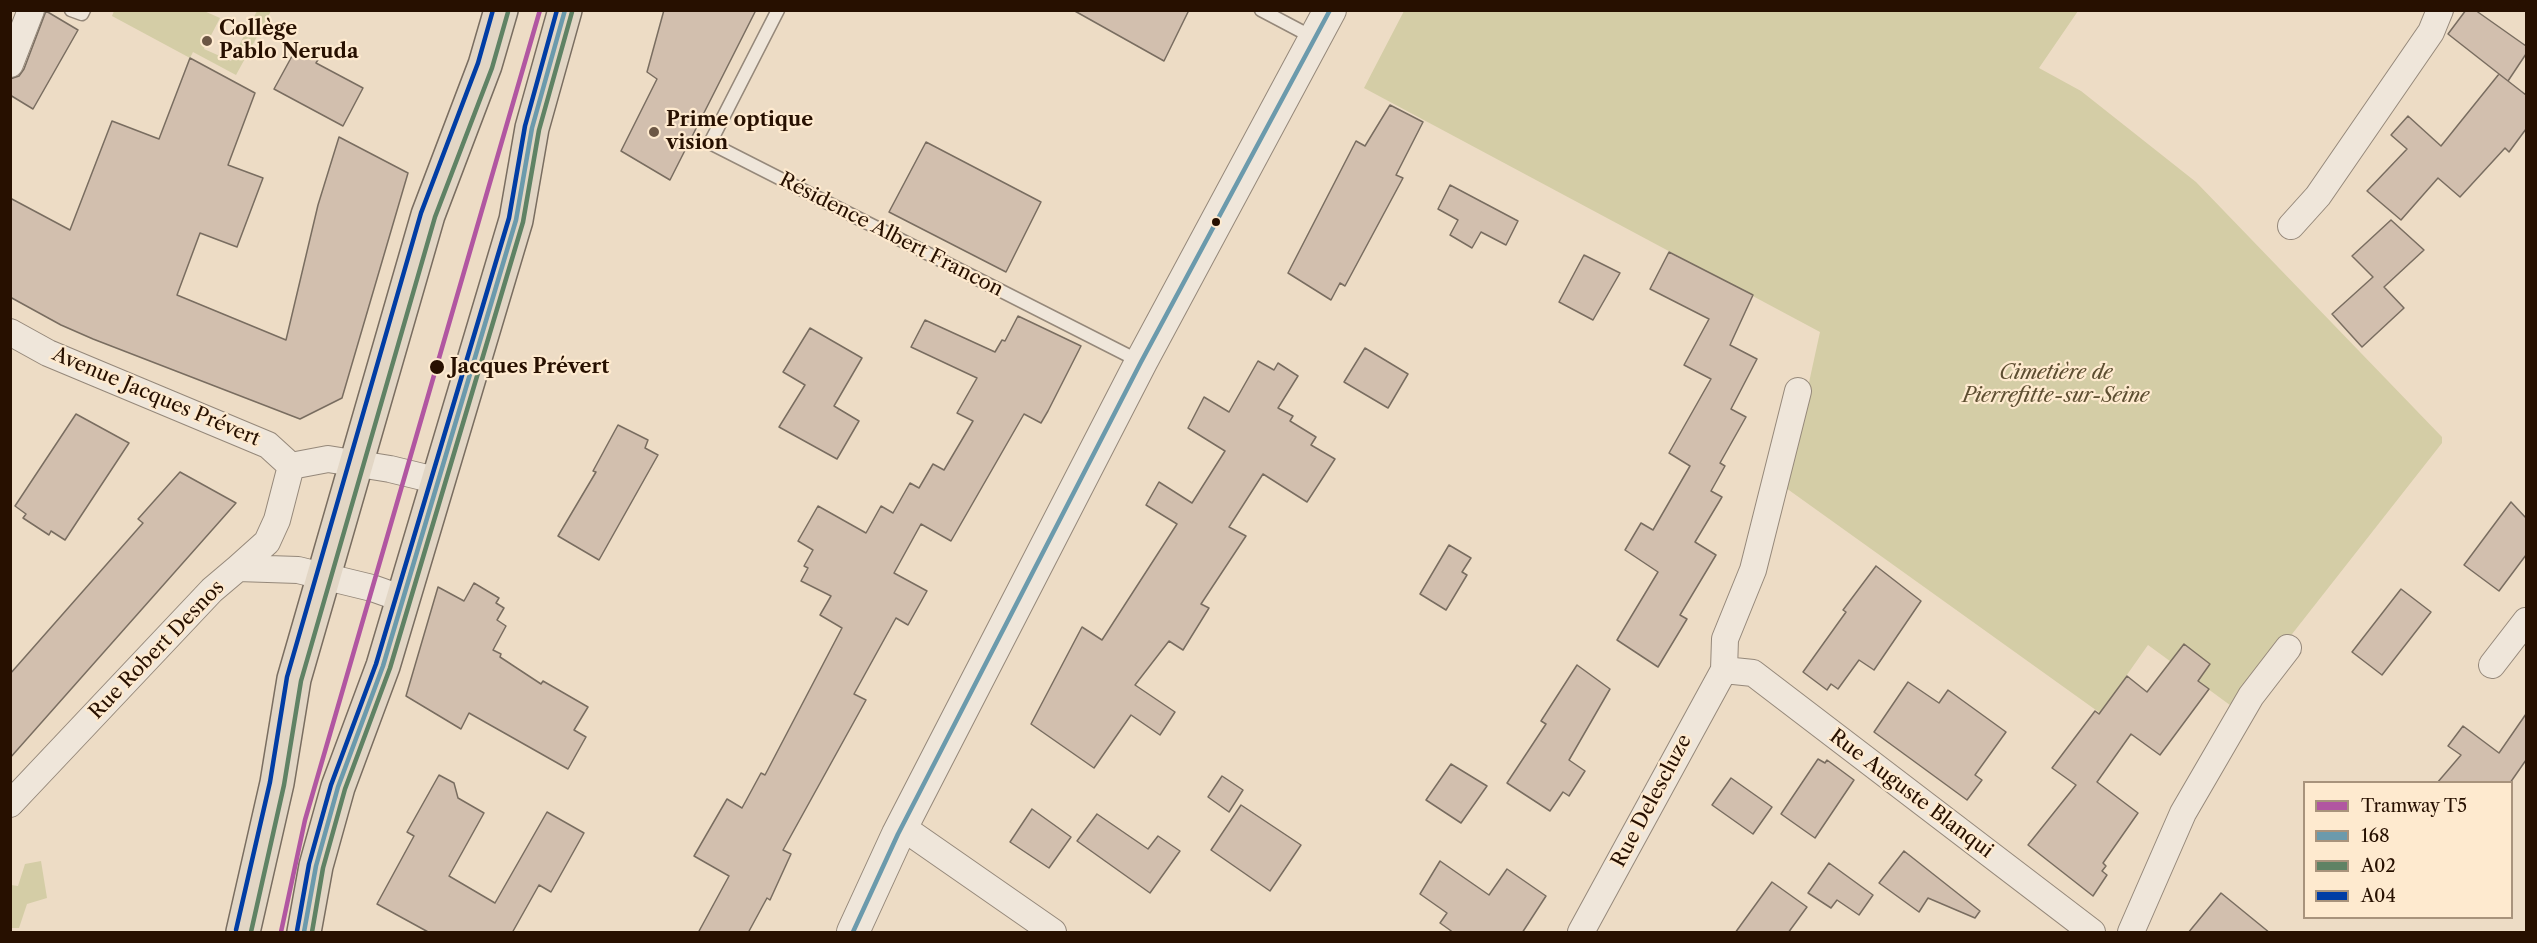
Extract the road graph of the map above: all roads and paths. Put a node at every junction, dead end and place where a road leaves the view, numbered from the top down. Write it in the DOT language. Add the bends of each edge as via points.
graph roads {
  1 [pos="31,10"];
  2 [pos="71,10"];
  3 [pos="84,10"];
  4 [pos="501,10"];
  5 [pos="565,10"];
  6 [pos="778,10"];
  7 [pos="1261,10"];
  8 [pos="1330,10"];
  9 [pos="2440,10"];
  10 [pos="1315,39"];
  11 [pos="10,64"];
  12 [pos="2291,226"];
  13 [pos="10,332"];
  14 [pos="1141,362"];
  15 [pos="1798,392"];
  16 [pos="356,463"];
  17 [pos="291,466"];
  18 [pos="439,481"];
  19 [pos="238,568"];
  20 [pos="324,575"];
  21 [pos="403,599"];
  22 [pos="2526,621"];
  23 [pos="2288,648"];
  24 [pos="2492,665"];
  25 [pos="1724,670"];
  26 [pos="10,804"];
  27 [pos="902,827"];
  28 [pos="243,933"];
  29 [pos="304,933"];
  30 [pos="853,933"];
  31 [pos="1053,933"];
  32 [pos="1581,933"];
  33 [pos="2092,933"];
  34 [pos="2131,933"];
  1 -- 11 [label="street"];
  2 -- 3 [label="lane" via="82,14"];
  4 -- 16 [label="main road" via="485,65 428,215"];
  5 -- 18 [label="main road" via="531,128 516,220"];
  6 -- 14 [label="lane, Résidence Albert Francon" via="710,143"];
  7 -- 10 [label="lane"];
  8 -- 10 [label="street"];
  9 -- 12 [label="street" via="2431,32 2318,196"];
  10 -- 14 [label="street"];
  13 -- 17 [label="street, Avenue Jacques Prévert" via="48,352 268,445"];
  14 -- 27 [label="street"];
  15 -- 25 [label="street" via="1753,570 1725,639"];
  16 -- 17 [label="street" via="328,459"];
  16 -- 18 [label="street"];
  16 -- 20 [label="main road"];
  17 -- 19 [label="street" via="267,542"];
  18 -- 21 [label="main road"];
  19 -- 20 [label="street, Rue Robert Desnos" via="279,568"];
  19 -- 26 [label="street, Rue Robert Desnos" via="212,590"];
  20 -- 21 [label="street, Rue Robert Desnos"];
  20 -- 28 [label="main road" via="294,680 277,783"];
  21 -- 29 [label="main road" via="338,787 316,866"];
  22 -- 24 [label="street"];
  23 -- 34 [label="street" via="2251,696 2183,813"];
  25 -- 32 [label="street, Rue Delescluze"];
  25 -- 33 [label="street, Rue Auguste Blanqui" via="1753,673"];
  27 -- 30 [label="street"];
  27 -- 31 [label="street"];
}
